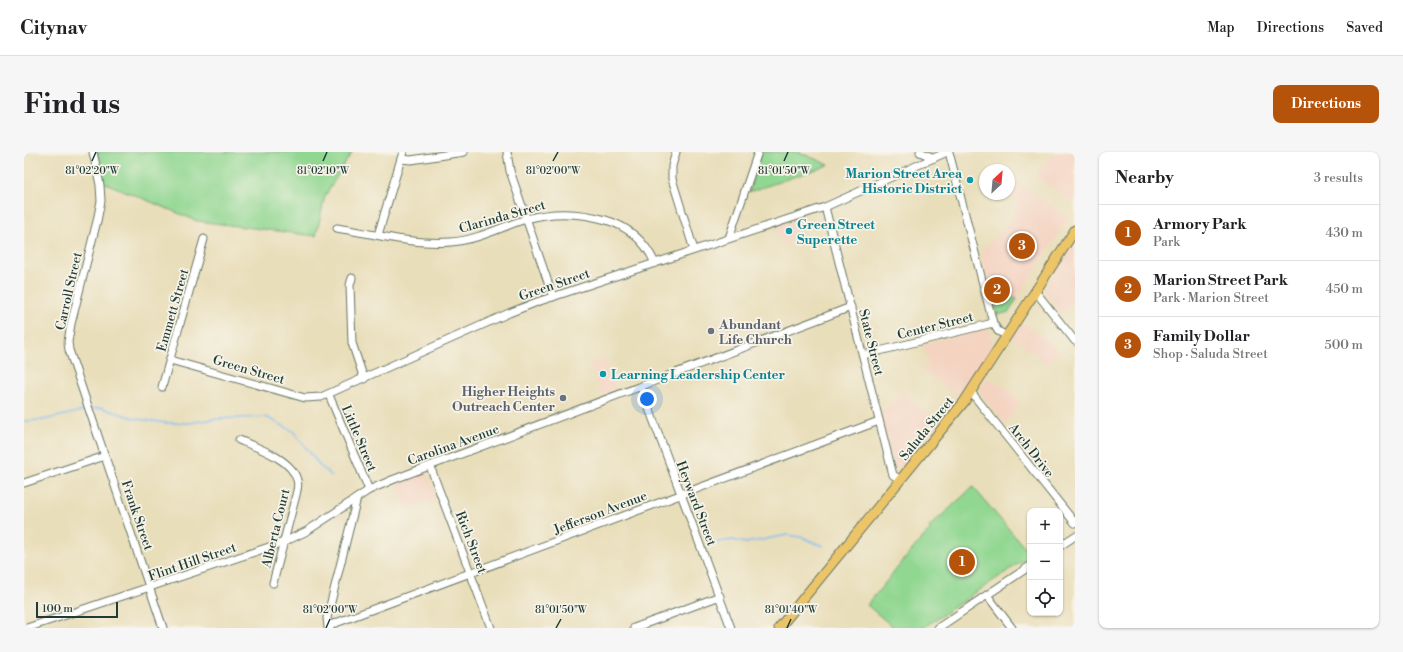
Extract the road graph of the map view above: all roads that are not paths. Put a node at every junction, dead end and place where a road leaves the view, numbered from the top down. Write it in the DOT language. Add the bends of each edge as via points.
graph roads {
  1 [pos="93,152"];
  2 [pos="464,152"];
  3 [pos="507,152"];
  4 [pos="676,152"];
  5 [pos="758,152"];
  6 [pos="920,152"];
  7 [pos="948,152"];
  8 [pos="402,155"];
  9 [pos="934,158"];
  10 [pos="825,206"];
  11 [pos="526,220"];
  12 [pos="337,228"];
  13 [pos="1075,230"];
  14 [pos="378,235"];
  15 [pos="729,238"];
  16 [pos="204,239"];
  17 [pos="694,250"];
  18 [pos="655,263"];
  19 [pos="352,278"];
  20 [pos="1035,291"];
  21 [pos="553,297"];
  22 [pos="851,307"];
  23 [pos="993,323"];
  24 [pos="1007,336"];
  25 [pos="1075,341"];
  26 [pos="864,355"];
  27 [pos="170,360"];
  28 [pos="364,379"];
  29 [pos="162,387"];
  30 [pos="641,387"];
  31 [pos="971,392"];
  32 [pos="329,395"];
  33 [pos="879,421"];
  34 [pos="239,440"];
  35 [pos="105,456"];
  36 [pos="430,466"];
  37 [pos="901,480"];
  38 [pos="24,482"];
  39 [pos="369,490"];
  40 [pos="681,494"];
  41 [pos="357,498"];
  42 [pos="1075,523"];
  43 [pos="1075,536"];
  44 [pos="284,542"];
  45 [pos="1063,544"];
  46 [pos="1027,568"];
  47 [pos="471,573"];
  48 [pos="273,583"];
  49 [pos="150,588"];
  50 [pos="987,595"];
  51 [pos="720,596"];
  52 [pos="27,628"];
  53 [pos="163,628"];
  54 [pos="329,628"];
  55 [pos="491,628"];
  56 [pos="634,628"];
  57 [pos="732,628"];
  58 [pos="779,628"];
  59 [pos="938,628"];
  60 [pos="1012,628"];
  1 -- 35 [label="street, Carroll Street" via="100,185 100,201 68,342"];
  2 -- 8 [label="street" via="411,160"];
  3 -- 11 [label="street" via="510,171"];
  4 -- 17 [label="street" via="672,179"];
  5 -- 15 [label="street"];
  6 -- 9 [label="street"];
  7 -- 9 [label="street, Green Street"];
  7 -- 23 [label="street"];
  8 -- 14 [label="street"];
  9 -- 10 [label="street, Green Street"];
  10 -- 15 [label="street, Green Street"];
  10 -- 22 [label="street, State Street"];
  11 -- 14 [label="street, Clarinda Street" via="459,241 430,243"];
  11 -- 18 [label="street, Clarinda Street" via="573,213 611,222 635,235 650,252"];
  11 -- 21 [label="street"];
  12 -- 14 [label="street, Clarinda Street"];
  13 -- 20 [label="main road, Saluda Street"];
  15 -- 17 [label="street, Green Street"];
  16 -- 27 [label="street, Emmett Street"];
  17 -- 18 [label="street, Green Street"];
  18 -- 21 [label="street, Green Street"];
  19 -- 28 [label="street" via="351,336"];
  20 -- 24 [label="main road, Saluda Street"];
  20 -- 25 [label="street"];
  21 -- 28 [label="street, Green Street" via="509,313"];
  22 -- 26 [label="street, State Street"];
  22 -- 30 [label="street, Carolina Avenue"];
  23 -- 24 [label="street, Center Street" via="998,331"];
  23 -- 26 [label="street, Center Street"];
  24 -- 31 [label="main road, Saluda Street"];
  26 -- 33 [label="street, State Street"];
  27 -- 29 [label="street, Emmett Street"];
  27 -- 32 [label="street, Green Street" via="305,398"];
  28 -- 32 [label="street, Green Street"];
  30 -- 36 [label="street, Carolina Avenue"];
  30 -- 40 [label="street, Heyward Street"];
  31 -- 37 [label="main road, Saluda Street"];
  31 -- 42 [label="street, Arch Drive"];
  32 -- 39 [label="street, Little Street"];
  33 -- 37 [label="street, State Street" via="893,475"];
  33 -- 40 [label="street, Jefferson Avenue"];
  34 -- 44 [label="street, Alberta Court" via="275,457 296,474 298,486"];
  35 -- 38 [label="street"];
  35 -- 49 [label="street, Frank Street"];
  36 -- 39 [label="street, Carolina Avenue"];
  36 -- 47 [label="street, Rich Street"];
  37 -- 58 [label="main road, Saluda Street"];
  39 -- 41 [label="street, Carolina Avenue"];
  40 -- 47 [label="street, Jefferson Avenue"];
  40 -- 51 [label="street, Heyward Street"];
  41 -- 44 [label="street, Flint Hill Street" via="307,531"];
  41 -- 54 [label="street" via="327,618"];
  43 -- 45 [label="street"];
  44 -- 48 [label="street, Alberta Court"];
  44 -- 49 [label="street, Flint Hill Street"];
  46 -- 50 [label="street"];
  47 -- 54 [label="street, Jefferson Avenue" via="333,624"];
  47 -- 55 [label="street, Rich Street"];
  49 -- 52 [label="street, Flint Hill Street"];
  49 -- 53 [label="street, Frank Street"];
  50 -- 59 [label="street"];
  50 -- 60 [label="street"];
  51 -- 56 [label="street"];
  51 -- 57 [label="street, Heyward Street"];
}
